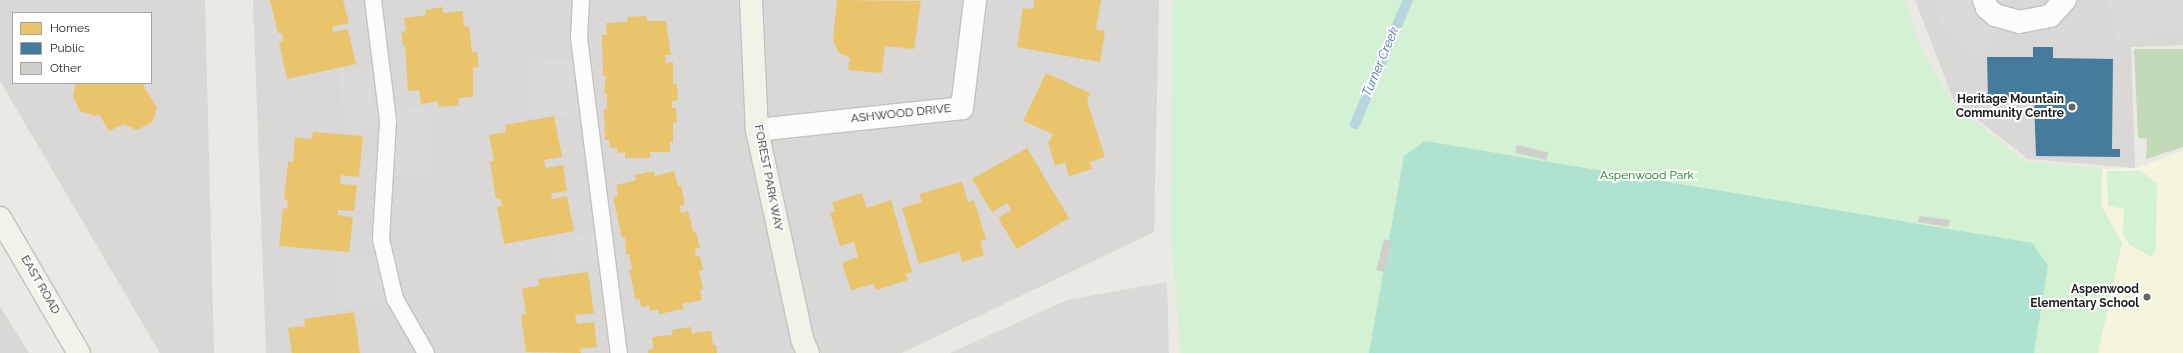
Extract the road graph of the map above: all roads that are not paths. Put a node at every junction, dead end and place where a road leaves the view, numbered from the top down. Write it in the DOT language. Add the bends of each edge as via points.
graph roads {
  1 [pos="373,0"];
  2 [pos="581,0"];
  3 [pos="751,0"];
  4 [pos="975,0"];
  5 [pos="1984,0"];
  6 [pos="2065,0"];
  7 [pos="757,130"];
  8 [pos="0,218"];
  9 [pos="80,353"];
  10 [pos="426,353"];
  11 [pos="619,353"];
  12 [pos="808,353"];
  1 -- 10 [label="lane" via="388,121 381,239 395,299"];
  2 -- 11 [label="lane" via="579,38"];
  3 -- 7 [label="street, FOREST PARK WAY"];
  4 -- 7 [label="street, ASHWOOD DRIVE" via="962,108"];
  5 -- 6 [label="street" via="1987,8 1995,15 2026,22 2050,16"];
  7 -- 12 [label="street, FOREST PARK WAY" via="802,339"];
  8 -- 9 [label="street, EAST ROAD"];
}
